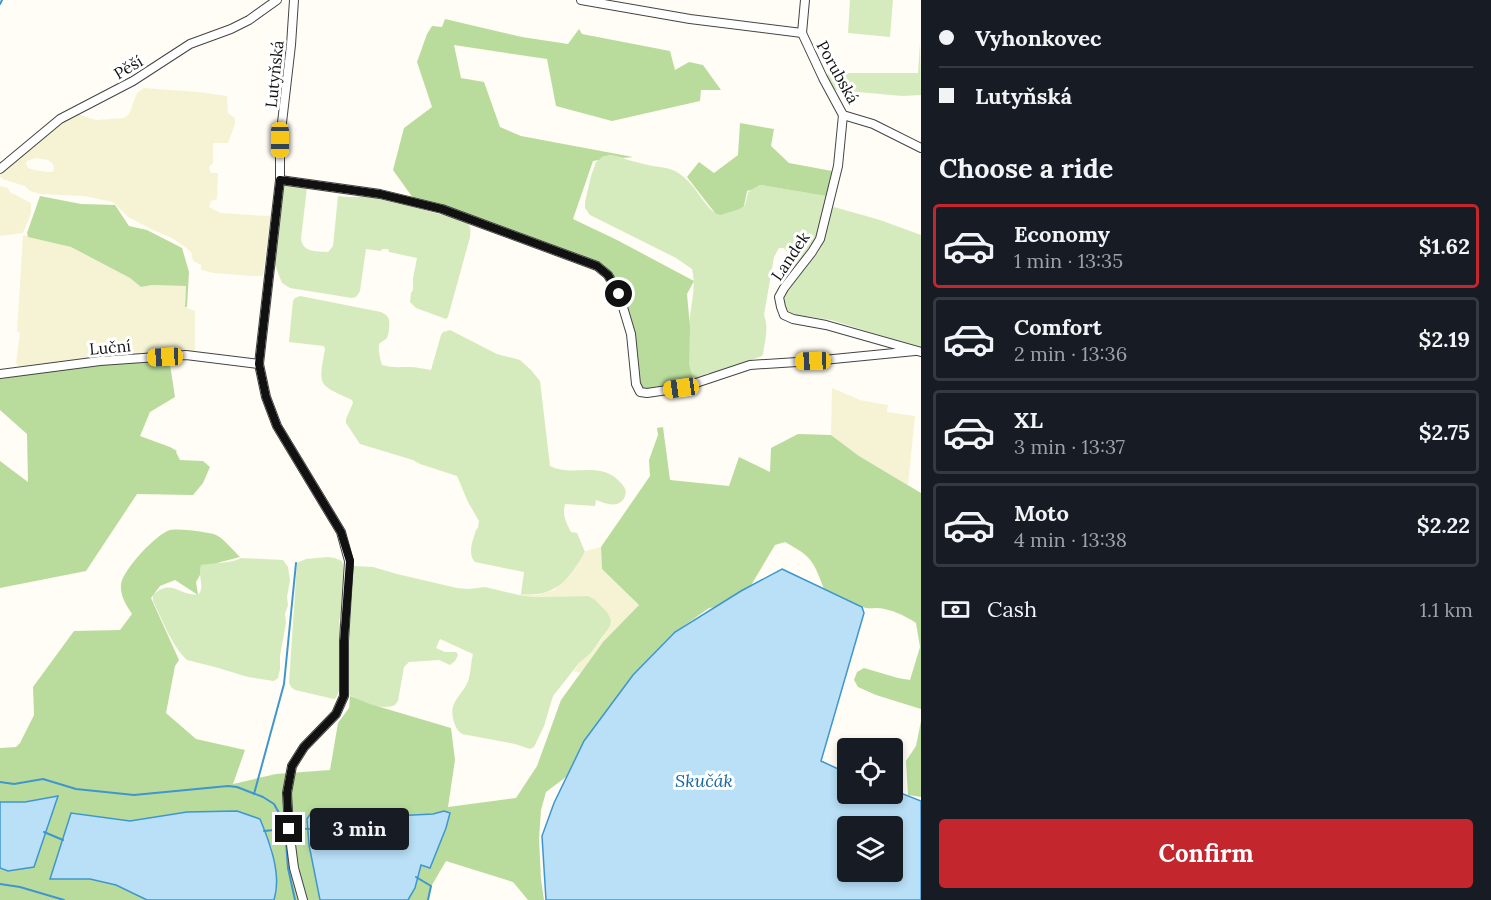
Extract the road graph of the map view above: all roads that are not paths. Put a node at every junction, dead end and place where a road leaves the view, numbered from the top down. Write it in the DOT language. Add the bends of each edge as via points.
graph roads {
  1 [pos="277,0"];
  2 [pos="294,0"];
  3 [pos="581,0"];
  4 [pos="805,0"];
  5 [pos="802,33"];
  6 [pos="843,114"];
  7 [pos="921,148"];
  8 [pos="0,169"];
  9 [pos="280,180"];
  10 [pos="918,351"];
  11 [pos="259,364"];
  12 [pos="0,374"];
  13 [pos="303,900"];
  1 -- 8 [label="street, Pěší" via="249,20 190,44 133,81 60,119"];
  2 -- 9 [label="street, Lutyňská" via="280,140"];
  3 -- 5 [label="street"];
  4 -- 5 [label="street"];
  5 -- 6 [label="street, Porubská"];
  6 -- 7 [label="street, Porubská"];
  6 -- 10 [label="street, Landek" via="838,166 820,239 784,288 781,307 784,315 793,319"];
  9 -- 10 [label="street" via="380,194 442,209 597,266 608,275 619,294 631,334 640,392 681,388 750,365"];
  9 -- 11 [label="street, Lutyňská"];
  11 -- 12 [label="street, Luční" via="186,355 100,360"];
  11 -- 13 [label="street, Lutyňská" via="277,426 341,532 350,561 344,696 336,714 304,747 292,766 287,793 294,868"];
}
